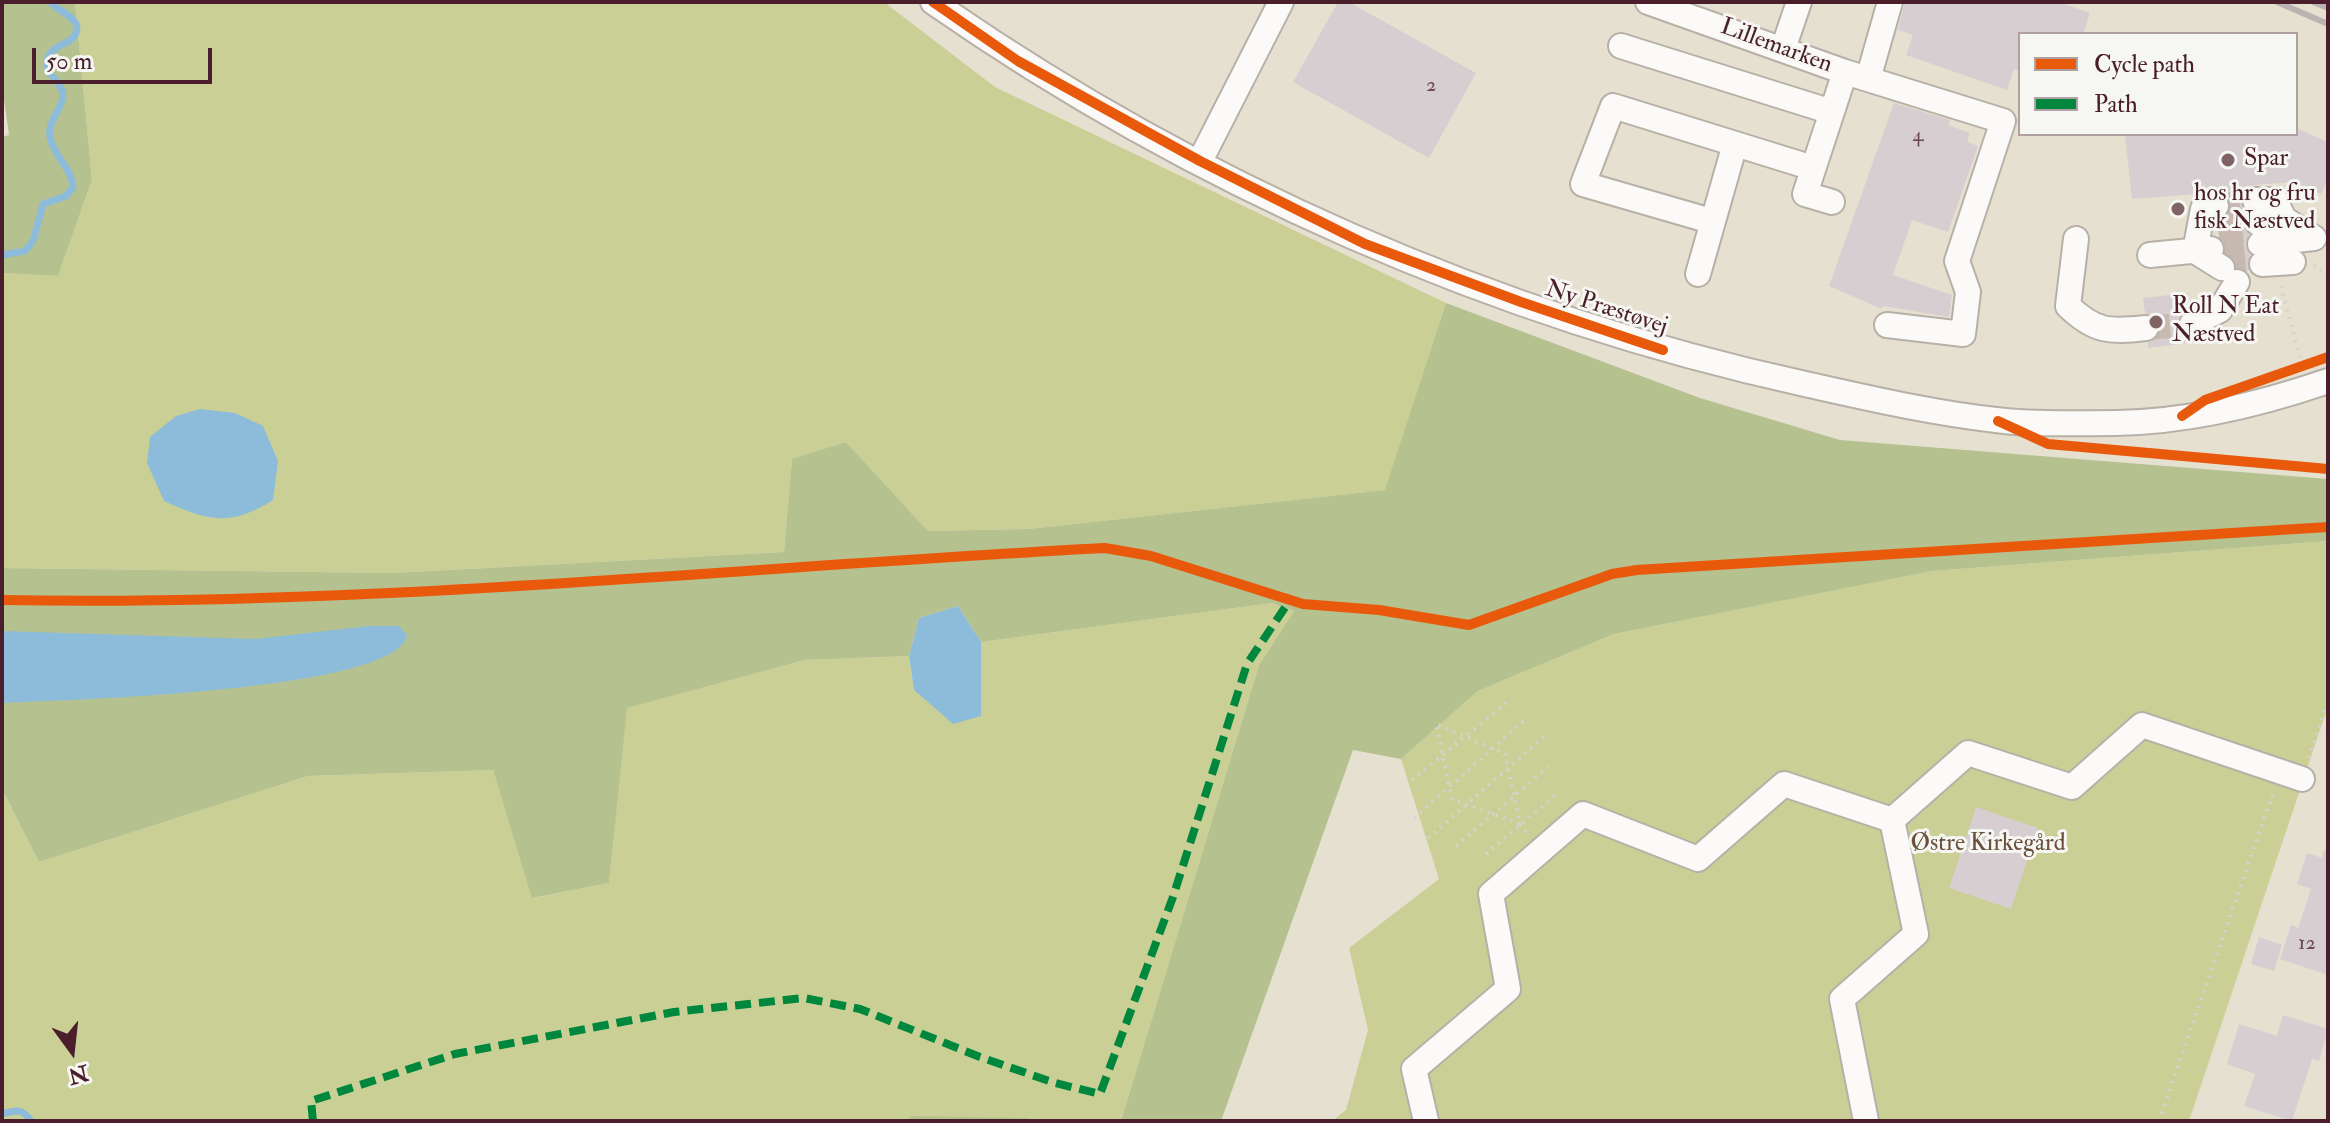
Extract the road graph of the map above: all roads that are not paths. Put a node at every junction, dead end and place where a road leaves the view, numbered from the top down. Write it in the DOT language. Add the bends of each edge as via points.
graph roads {
  1 [pos="933,2"];
  2 [pos="1281,2"];
  3 [pos="1648,2"];
  4 [pos="1799,2"];
  5 [pos="1890,2"];
  6 [pos="1621,46"];
  7 [pos="1783,49"];
  8 [pos="1857,75"];
  9 [pos="1832,112"];
  10 [pos="1735,144"];
  11 [pos="1200,161"];
  12 [pos="1813,168"];
  13 [pos="1832,202"];
  14 [pos="2284,219"];
  15 [pos="1711,221"];
  16 [pos="2076,239"];
  17 [pos="2150,255"];
  18 [pos="1698,274"];
  19 [pos="2192,324"];
  20 [pos="1887,325"];
  21 [pos="2146,328"];
  22 [pos="2313,374"];
  23 [pos="2291,776"];
  24 [pos="1892,820"];
  25 [pos="1426,1121"];
  26 [pos="1866,1121"];
  1 -- 11 [label="street, Ny Præstøvej" via="1018,61"];
  2 -- 11 [label="street"];
  3 -- 7 [label="street, Lillemarken"];
  4 -- 7 [label="street"];
  5 -- 8 [label="street"];
  6 -- 9 [label="street"];
  7 -- 8 [label="street, Lillemarken"];
  8 -- 9 [label="street, Lillemarken"];
  8 -- 20 [label="street" via="2003,121 1957,261 1968,292 1963,334"];
  9 -- 12 [label="street, Lillemarken"];
  10 -- 12 [label="street"];
  10 -- 15 [label="street"];
  10 -- 15 [label="street" via="1613,106 1583,184"];
  11 -- 22 [label="street, Ny Præstøvej" via="1365,244 1521,302 1710,363 1877,400 1998,421 2120,423 2213,412"];
  12 -- 13 [label="street, Lillemarken" via="1805,194"];
  14 -- 14 [label="street" via="2314,238 2267,245"];
  15 -- 18 [label="street"];
  16 -- 21 [label="street" via="2068,306 2089,326"];
  17 -- 19 [label="street" via="2215,245 2220,310"];
  23 -- 24 [label="street" via="2142,725 2072,787 1968,753"];
  24 -- 25 [label="street" via="1784,784 1698,859 1583,814 1491,894 1508,989 1414,1069"];
  24 -- 26 [label="street" via="1916,934 1842,999"];
}
